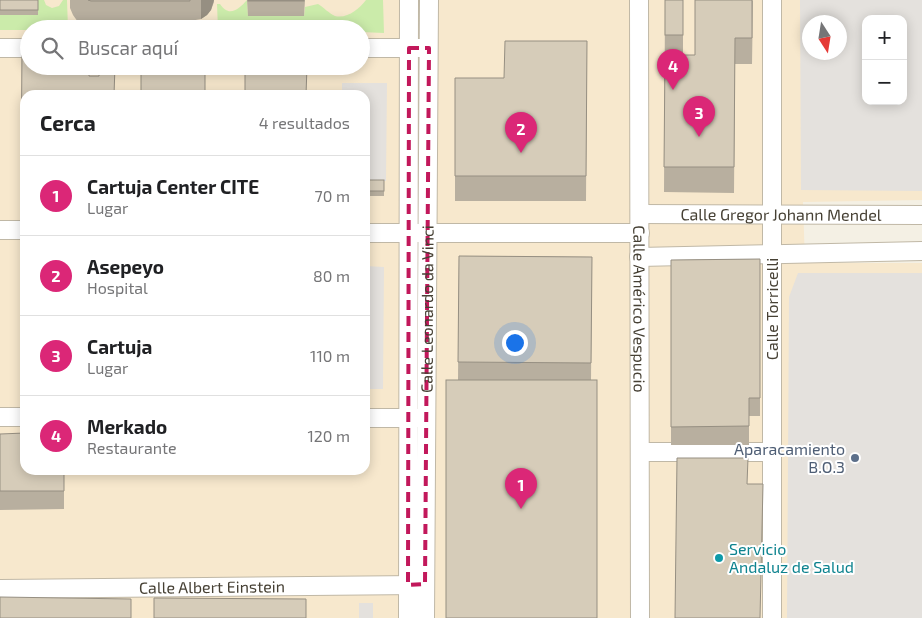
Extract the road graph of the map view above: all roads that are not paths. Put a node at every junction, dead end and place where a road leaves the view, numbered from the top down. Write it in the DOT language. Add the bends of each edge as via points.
graph roads {
  1 [pos="409,0"];
  2 [pos="429,0"];
  3 [pos="640,0"];
  4 [pos="772,0"];
  5 [pos="0,48"];
  6 [pos="20,48"];
  7 [pos="370,48"];
  8 [pos="409,48"];
  9 [pos="429,48"];
  10 [pos="640,214"];
  11 [pos="772,215"];
  12 [pos="922,215"];
  13 [pos="0,230"];
  14 [pos="20,230"];
  15 [pos="370,233"];
  16 [pos="408,233"];
  17 [pos="640,233"];
  18 [pos="427,234"];
  19 [pos="922,251"];
  20 [pos="772,254"];
  21 [pos="639,257"];
  22 [pos="0,417"];
  23 [pos="20,417"];
  24 [pos="370,418"];
  25 [pos="408,418"];
  26 [pos="426,418"];
  27 [pos="640,452"];
  28 [pos="772,452"];
  29 [pos="416,585"];
  30 [pos="0,589"];
  31 [pos="408,618"];
  32 [pos="425,618"];
  33 [pos="640,618"];
  34 [pos="772,618"];
  1 -- 8 [label="street, Calle Leonardo da Vinci"];
  2 -- 9 [label="street, Calle Leonardo da Vinci"];
  3 -- 10 [label="street, Calle Américo Vespucio"];
  4 -- 11 [label="street, Calle Torricelli"];
  5 -- 6 [label="street"];
  7 -- 8 [label="street"];
  8 -- 9 [label="street"];
  8 -- 16 [label="street, Calle Leonardo da Vinci"];
  9 -- 18 [label="street, Calle Leonardo da Vinci"];
  10 -- 11 [label="street, Calle Gregor Johann Mendel"];
  10 -- 17 [label="street, Calle Américo Vespucio"];
  11 -- 12 [label="street, Calle Gregor Johann Mendel"];
  11 -- 20 [label="street, Calle Torricelli"];
  13 -- 14 [label="street"];
  15 -- 16 [label="street"];
  16 -- 18 [label="street"];
  16 -- 25 [label="street, Calle Leonardo da Vinci"];
  17 -- 18 [label="street"];
  17 -- 21 [label="street, Calle Américo Vespucio"];
  18 -- 26 [label="street, Calle Leonardo da Vinci"];
  19 -- 20 [label="street"];
  20 -- 21 [label="street"];
  20 -- 28 [label="street, Calle Torricelli"];
  21 -- 27 [label="street, Calle Américo Vespucio"];
  22 -- 23 [label="street"];
  24 -- 25 [label="street"];
  25 -- 26 [label="street"];
  25 -- 29 [label="street, Calle Leonardo da Vinci"];
  26 -- 29 [label="street, Calle Leonardo da Vinci"];
  27 -- 28 [label="street"];
  27 -- 33 [label="street, Calle Américo Vespucio"];
  28 -- 34 [label="street, Calle Torricelli"];
  29 -- 30 [label="street, Calle Albert Einstein"];
  29 -- 31 [label="street, Calle Leonardo da Vinci"];
  29 -- 32 [label="street, Calle Leonardo da Vinci"];
}
